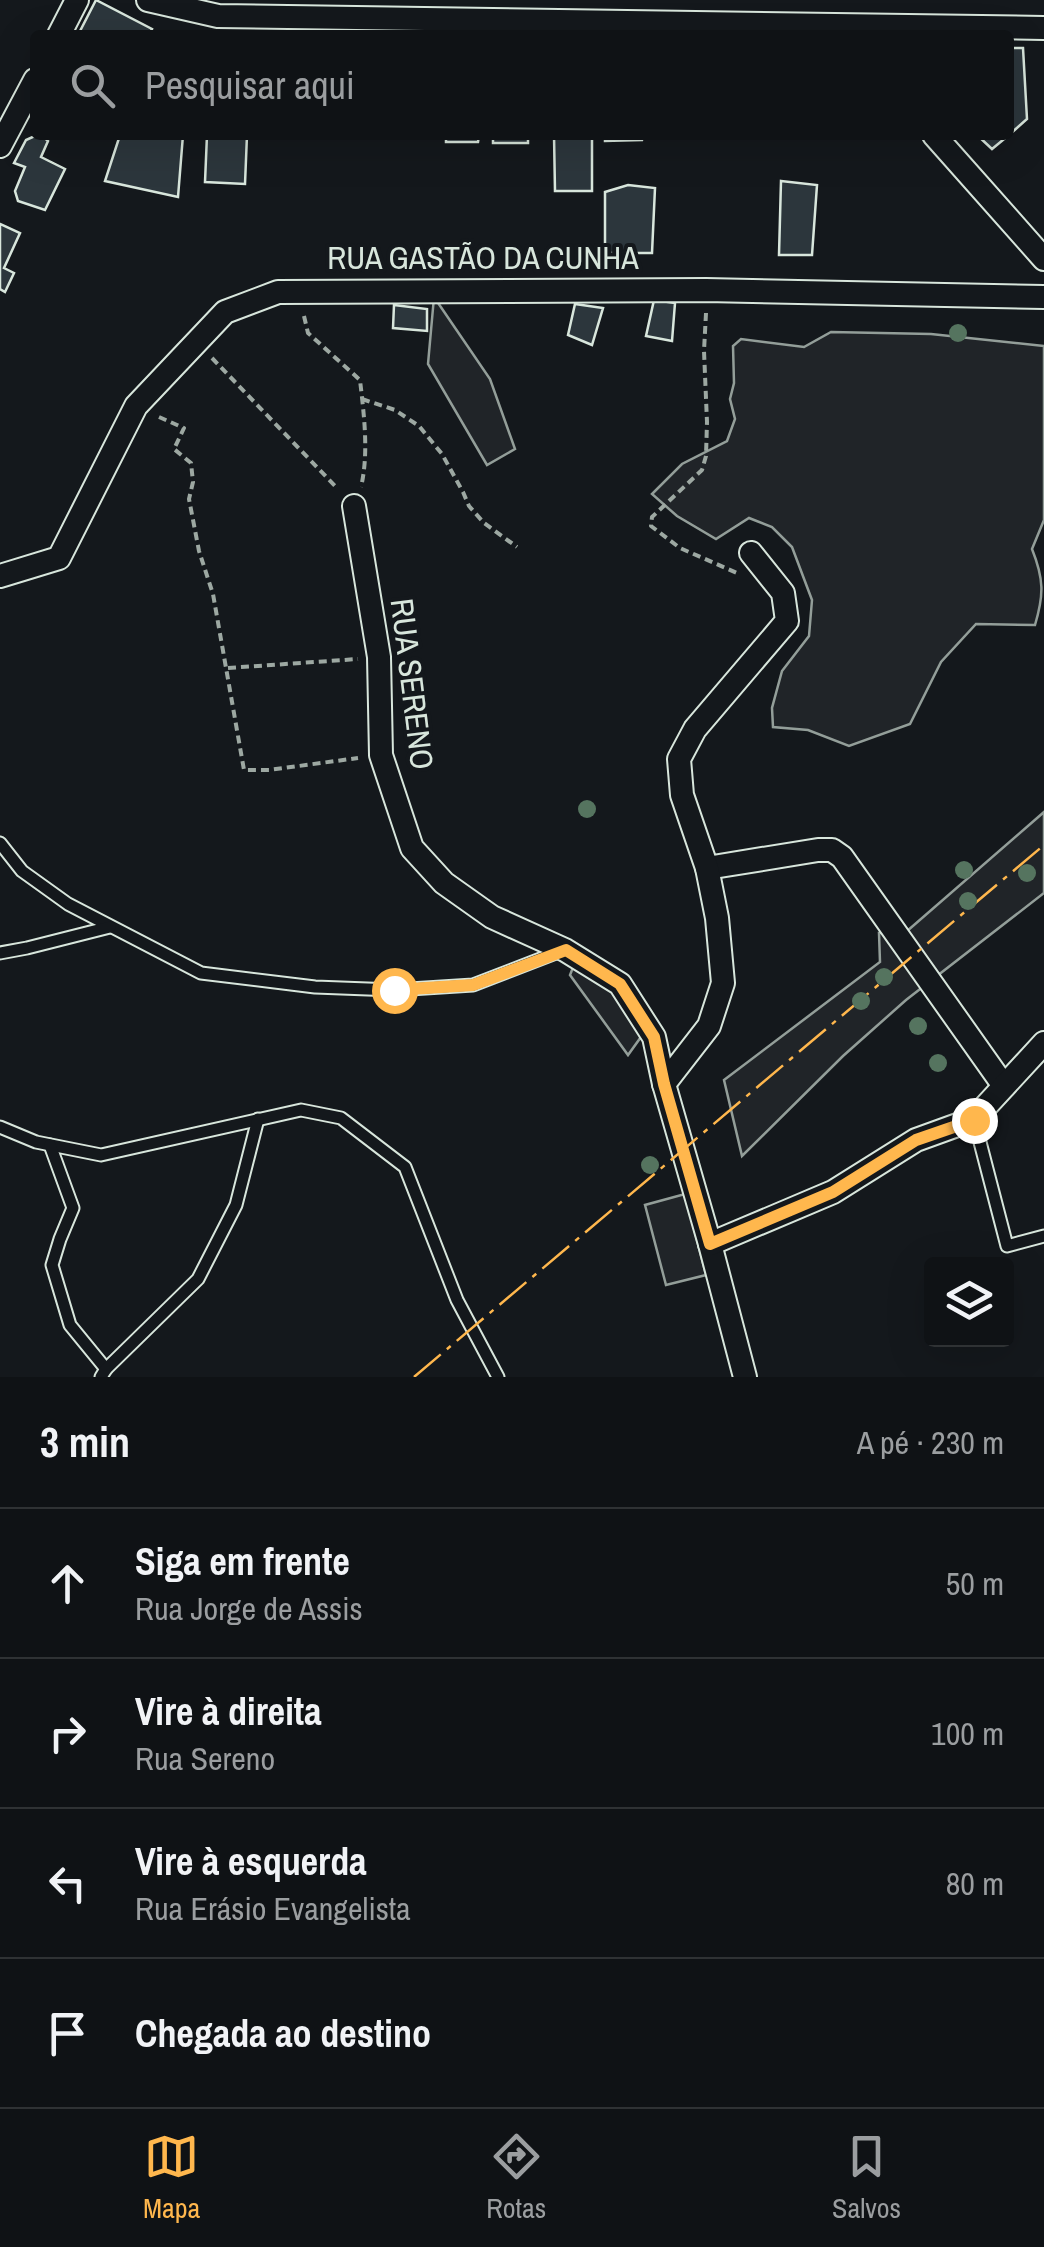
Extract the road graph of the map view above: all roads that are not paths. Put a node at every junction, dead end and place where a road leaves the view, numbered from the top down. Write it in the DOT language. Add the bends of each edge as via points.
graph roads {
  1 [pos="77,0"];
  2 [pos="148,0"];
  3 [pos="1044,28"];
  4 [pos="62,30"];
  5 [pos="840,30"];
  6 [pos="30,89"];
  7 [pos="938,140"];
  8 [pos="0,146"];
  9 [pos="1044,259"];
  10 [pos="1044,297"];
  11 [pos="354,506"];
  12 [pos="751,554"];
  13 [pos="0,576"];
  14 [pos="0,844"];
  15 [pos="706,868"];
  16 [pos="110,926"];
  17 [pos="566,950"];
  18 [pos="0,952"];
  19 [pos="1044,1043"];
  20 [pos="664,1084"];
  21 [pos="1004,1086"];
  22 [pos="258,1119"];
  23 [pos="974,1120"];
  24 [pos="0,1126"];
  25 [pos="50,1145"];
  26 [pos="1044,1236"];
  27 [pos="710,1244"];
  28 [pos="104,1373"];
  29 [pos="498,1377"];
  30 [pos="745,1377"];
  1 -- 4 [label="street"];
  2 -- 5 [label="street" via="218,16"];
  3 -- 5 [label="street"];
  6 -- 8 [label="street"];
  7 -- 9 [label="street"];
  10 -- 13 [label="street, RUA GASTÃO DA CUNHA" via="278,292 225,312 136,406 58,558"];
  11 -- 17 [label="street, RUA SERENO" via="379,657 381,755 412,848 444,884 492,917"];
  12 -- 15 [label="street" via="783,593 787,622 695,729 679,759 682,795"];
  14 -- 16 [label="lane" via="22,871"];
  15 -- 20 [label="street" via="723,983 710,1026"];
  15 -- 21 [label="street" via="818,850 842,857"];
  16 -- 17 [label="lane" via="202,972 334,988 473,985"];
  16 -- 18 [label="lane"];
  17 -- 20 [label="street, RUA SERENO" via="620,984 654,1037"];
  19 -- 21 [label="street"];
  20 -- 27 [label="street, RUA SERENO"];
  21 -- 23 [label="street"];
  22 -- 25 [label="lane" via="101,1155"];
  22 -- 28 [label="lane" via="236,1205 198,1279"];
  22 -- 29 [label="lane" via="301,1110 340,1118 405,1167 457,1300"];
  23 -- 26 [label="lane" via="1007,1246"];
  23 -- 27 [label="street" via="916,1140 833,1192"];
  24 -- 25 [label="lane"];
  25 -- 28 [label="lane" via="73,1208 52,1265 70,1325"];
  27 -- 30 [label="street, RUA SERENO"];
}
